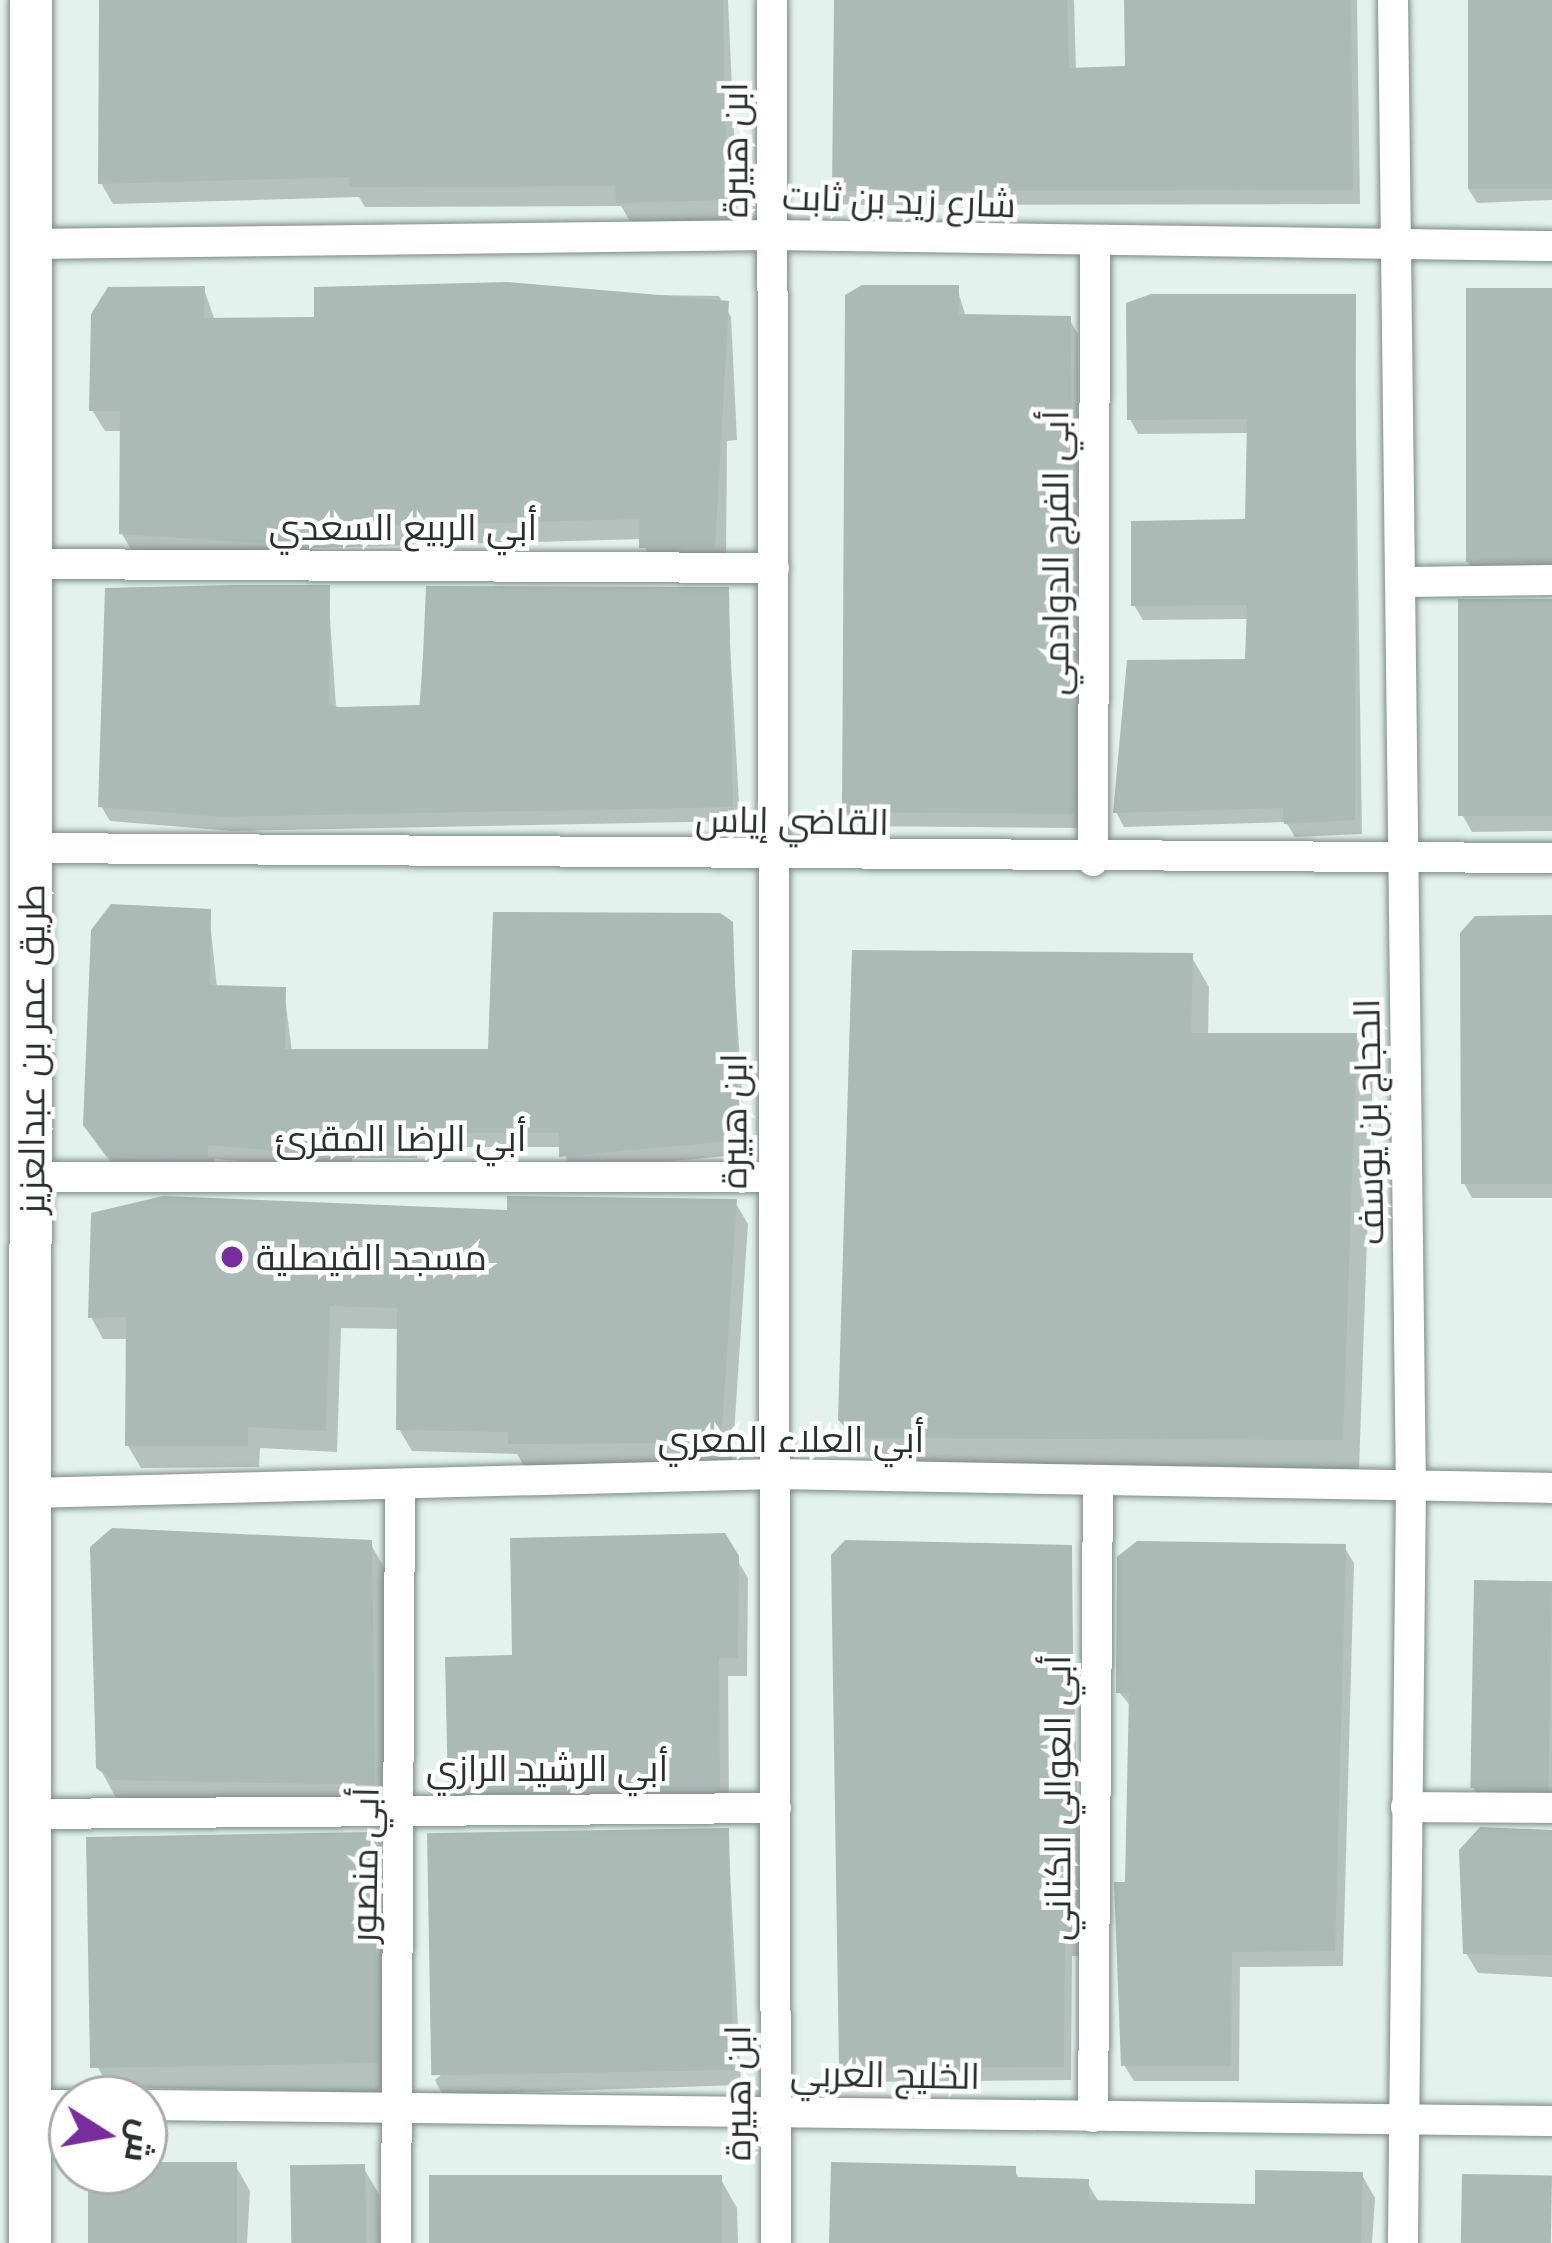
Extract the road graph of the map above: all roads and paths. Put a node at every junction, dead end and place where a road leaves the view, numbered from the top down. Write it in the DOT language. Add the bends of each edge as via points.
graph roads {
  1 [pos="31,0"];
  2 [pos="772,0"];
  3 [pos="1393,0"];
  4 [pos="773,235"];
  5 [pos="28,244"];
  6 [pos="1399,244"];
  7 [pos="1095,245"];
  8 [pos="1552,246"];
  9 [pos="30,564"];
  10 [pos="774,568"];
  11 [pos="1552,580"];
  12 [pos="1402,582"];
  13 [pos="32,848"];
  14 [pos="1552,858"];
  15 [pos="773,860"];
  16 [pos="1405,860"];
  17 [pos="1093,861"];
  18 [pos="32,1177"];
  19 [pos="771,1177"];
  20 [pos="776,1474"];
  21 [pos="1098,1480"];
  22 [pos="1411,1486"];
  23 [pos="400,1488"];
  24 [pos="1552,1488"];
  25 [pos="31,1493"];
  26 [pos="405,1806"];
  27 [pos="1406,1807"];
  28 [pos="776,1808"];
  29 [pos="1552,1808"];
  30 [pos="30,1814"];
  31 [pos="49,2075"];
  32 [pos="168,2105"];
  33 [pos="397,2105"];
  34 [pos="777,2111"];
  35 [pos="1093,2117"];
  36 [pos="1406,2121"];
  37 [pos="1552,2121"];
  38 [pos="48,2125"];
  39 [pos="30,2243"];
  40 [pos="396,2243"];
  41 [pos="776,2243"];
  42 [pos="1403,2243"];
  1 -- 5 [label="main road, طريق عمر بن عبدالعزيز"];
  2 -- 4 [label="street, ابن هبيرة"];
  3 -- 6 [label="street, الحجاج بن يوسف"];
  4 -- 5 [label="street, شارع زيد بن ثابت"];
  4 -- 7 [label="street, شارع زيد بن ثابت"];
  4 -- 10 [label="street, ابن هبيرة"];
  5 -- 9 [label="main road, طريق عمر بن عبدالعزيز"];
  6 -- 7 [label="street, شارع زيد بن ثابت"];
  6 -- 8 [label="street, شارع زيد بن ثابت"];
  6 -- 12 [label="street, الحجاج بن يوسف"];
  7 -- 17 [label="street, أبي الفرج الدوادمي"];
  9 -- 10 [label="street, أبي الربيع السعدي"];
  9 -- 13 [label="main road, طريق عمر بن عبدالعزيز"];
  10 -- 15 [label="street, ابن هبيرة"];
  11 -- 12 [label="street"];
  12 -- 16 [label="street, الحجاج بن يوسف"];
  13 -- 15 [label="street, القاضي إياس"];
  13 -- 18 [label="main road, طريق عمر بن عبدالعزيز"];
  14 -- 16 [label="street, القاضي إياس"];
  15 -- 17 [label="street, القاضي إياس"];
  15 -- 19 [label="street, ابن هبيرة"];
  16 -- 17 [label="street, القاضي إياس"];
  16 -- 22 [label="street, الحجاج بن يوسف"];
  18 -- 19 [label="street, أبي الرضا المقرئ"];
  18 -- 25 [label="main road, طريق عمر بن عبدالعزيز"];
  19 -- 20 [label="street, ابن هبيرة"];
  20 -- 21 [label="street, أبي العلاء المعري"];
  20 -- 23 [label="street, أبي العلاء المعري"];
  20 -- 28 [label="street, ابن هبيرة"];
  21 -- 22 [label="street, أبي العلاء المعري"];
  21 -- 35 [label="street, أبي العوالي الكناني"];
  22 -- 24 [label="street, أبي العلاء المعري"];
  22 -- 27 [label="street, الحجاج بن يوسف"];
  23 -- 25 [label="street, أبي العلاء المعري"];
  23 -- 26 [label="street, أبي منصور"];
  25 -- 30 [label="main road, طريق عمر بن عبدالعزيز"];
  26 -- 28 [label="street, أبي الرشيد الرازي"];
  26 -- 30 [label="street, أبي الرشيد الرازي"];
  26 -- 33 [label="street, أبي منصور"];
  27 -- 29 [label="street"];
  27 -- 36 [label="street, الحجاج بن يوسف"];
  28 -- 34 [label="street, ابن هبيرة"];
  30 -- 31 [label="main road, طريق عمر بن عبدالعزيز"];
  32 -- 33 [label="street, الخليج العربي"];
  33 -- 34 [label="street, الخليج العربي"];
  33 -- 40 [label="street, أبي منصور"];
  34 -- 35 [label="street, الخليج العربي"];
  34 -- 41 [label="street, ابن هبيرة"];
  35 -- 36 [label="street, الخليج العربي"];
  36 -- 37 [label="street, الخليج العربي"];
  36 -- 42 [label="street, الحجاج بن يوسف"];
  38 -- 39 [label="main road, طريق عمر بن عبدالعزيز"];
}
